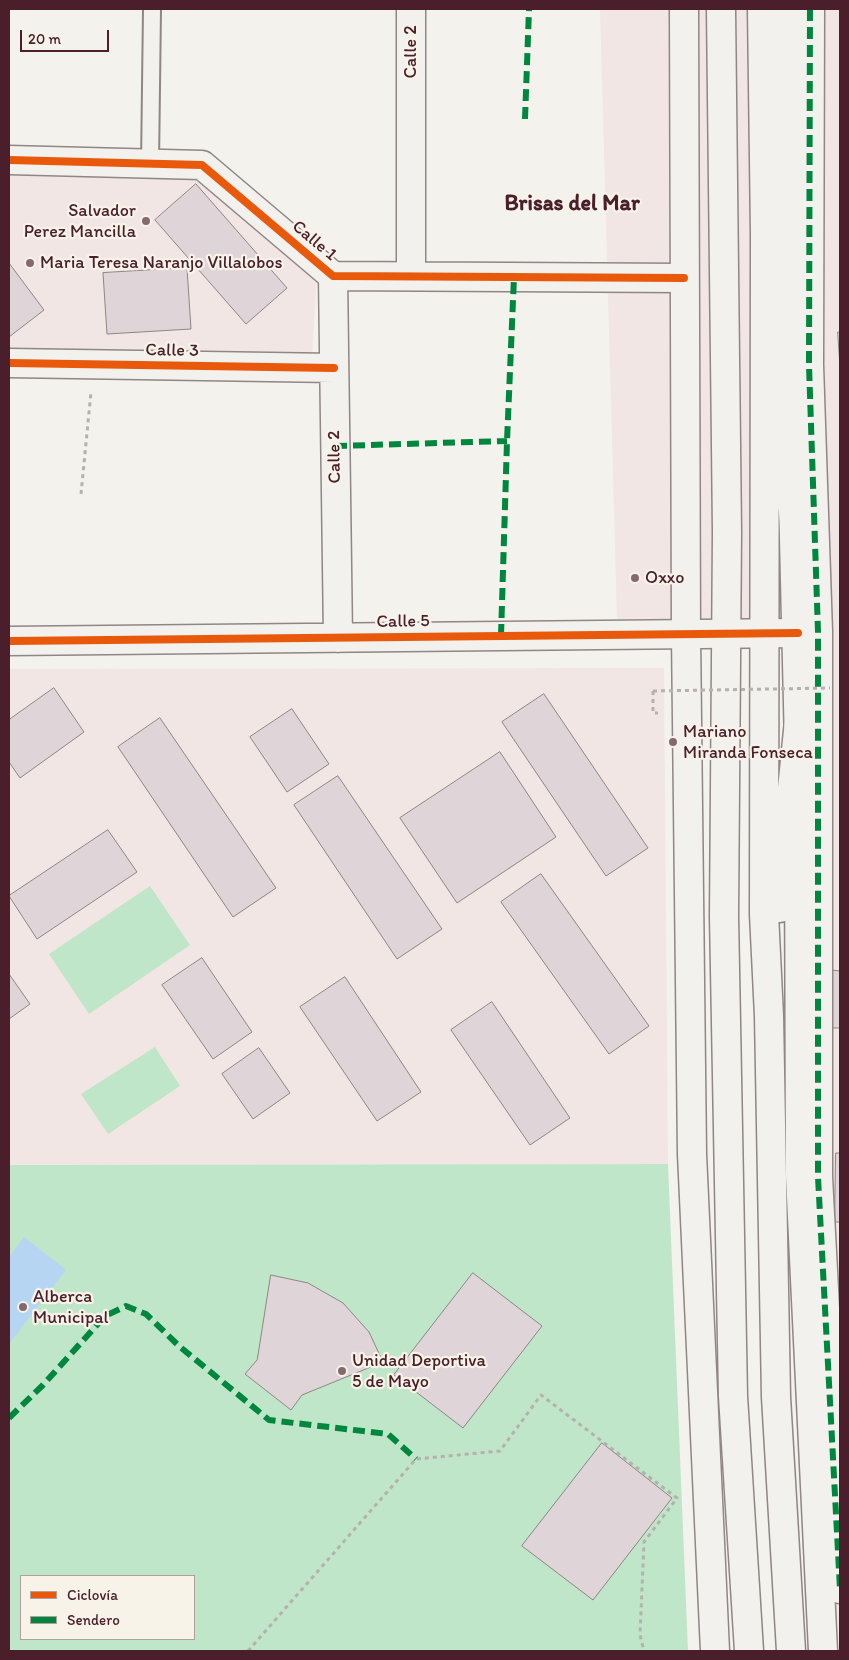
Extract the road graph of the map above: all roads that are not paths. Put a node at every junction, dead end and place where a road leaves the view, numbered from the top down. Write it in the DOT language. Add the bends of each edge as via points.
graph roads {
  1 [pos="152,9"];
  2 [pos="411,9"];
  3 [pos="684,9"];
  4 [pos="721,9"];
  5 [pos="762,9"];
  6 [pos="785,9"];
  7 [pos="810,9"];
  8 [pos="9,160"];
  9 [pos="150,164"];
  10 [pos="766,234"];
  11 [pos="333,276"];
  12 [pos="411,276"];
  13 [pos="684,278"];
  14 [pos="9,363"];
  15 [pos="334,368"];
  16 [pos="794,521"];
  17 [pos="726,633"];
  18 [pos="765,633"];
  19 [pos="798,633"];
  20 [pos="686,634"];
  21 [pos="338,638"];
  22 [pos="9,641"];
  23 [pos="799,720"];
  24 [pos="769,1016"];
  25 [pos="840,1589"];
  26 [pos="715,1651"];
  27 [pos="749,1651"];
  28 [pos="791,1651"];
  29 [pos="823,1651"];
  1 -- 9 [label="lane"];
  2 -- 12 [label="main road, Calle 2"];
  3 -- 13 [label="main road"];
  4 -- 17 [label="main road"];
  5 -- 10 [label="main road"];
  6 -- 16 [label="main road"];
  7 -- 25 [label="main road" via="809,364 818,632 818,1177"];
  8 -- 9 [label="main road, Calle 1"];
  9 -- 11 [label="main road, Calle 1" via="202,165"];
  10 -- 16 [label="main road"];
  10 -- 18 [label="main road"];
  11 -- 12 [label="main road, Calle 1"];
  11 -- 15 [label="main road, Calle 2"];
  12 -- 13 [label="main road, Calle 1"];
  13 -- 20 [label="main road"];
  14 -- 15 [label="main road, Calle 3"];
  15 -- 21 [label="main road, Calle 2"];
  16 -- 19 [label="main road"];
  17 -- 18 [label="main road, Calle 5"];
  17 -- 20 [label="main road, Calle 5"];
  17 -- 27 [label="main road" via="724,916 733,1396"];
  18 -- 19 [label="main road, Calle 5"];
  18 -- 24 [label="main road" via="764,914"];
  19 -- 23 [label="main road"];
  20 -- 21 [label="main road, Calle 5"];
  20 -- 26 [label="main road" via="692,1154"];
  21 -- 22 [label="main road, Calle 5"];
  23 -- 24 [label="main road"];
  23 -- 29 [label="main road" via="800,1176"];
  24 -- 28 [label="main road" via="776,1397"];
}
